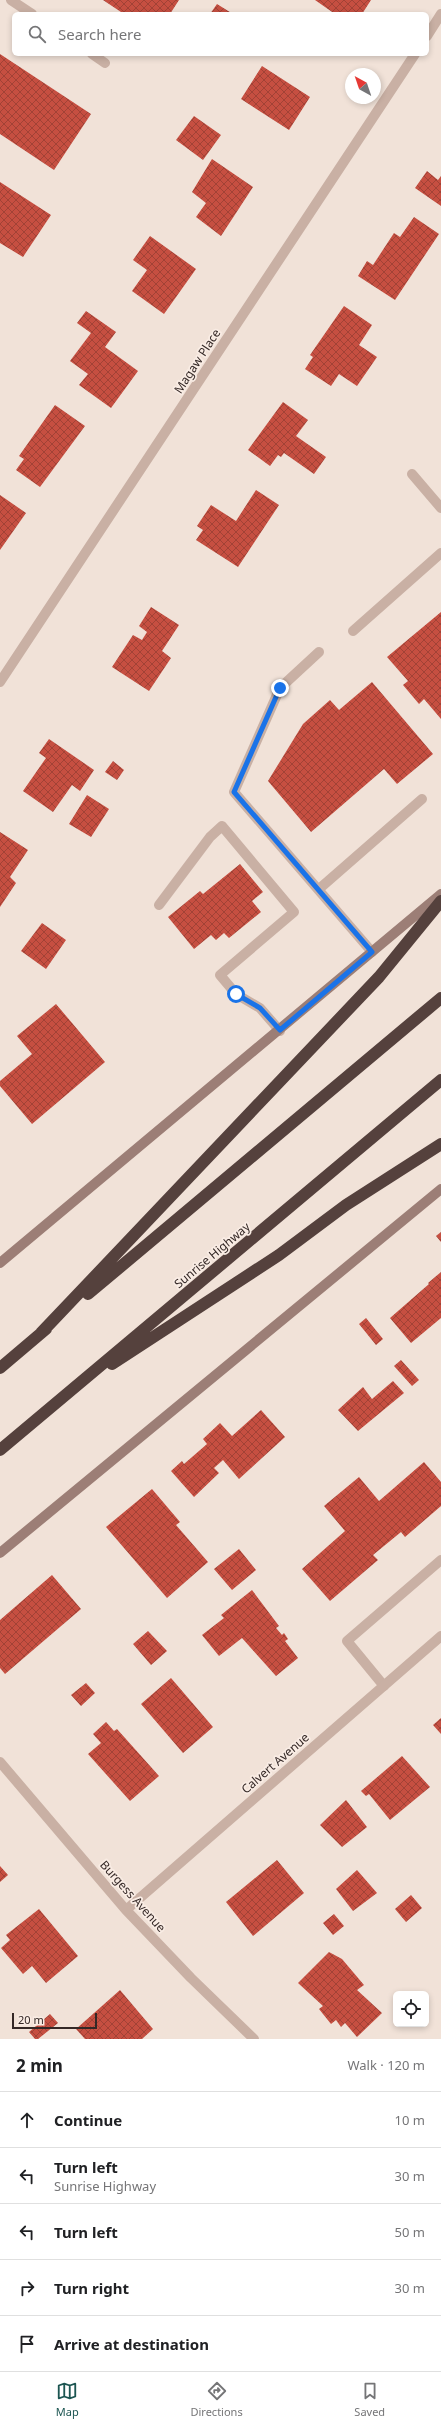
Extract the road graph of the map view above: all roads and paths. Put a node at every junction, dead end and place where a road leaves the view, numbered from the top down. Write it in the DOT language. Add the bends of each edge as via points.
graph roads {
  1 [pos="11,0"];
  2 [pos="29,12"];
  3 [pos="441,14"];
  4 [pos="429,33"];
  5 [pos="95,56"];
  6 [pos="414,56"];
  7 [pos="105,63"];
  8 [pos="412,474"];
  9 [pos="441,508"];
  10 [pos="441,553"];
  11 [pos="353,631"];
  12 [pos="319,652"];
  13 [pos="0,682"];
  14 [pos="422,799"];
  15 [pos="319,889"];
  16 [pos="441,894"];
  17 [pos="441,901"];
  18 [pos="159,905"];
  19 [pos="372,952"];
  20 [pos="441,998"];
  21 [pos="280,1030"];
  22 [pos="441,1080"];
  23 [pos="441,1144"];
  24 [pos="441,1190"];
  25 [pos="0,1263"];
  26 [pos="41,1333"];
  27 [pos="0,1368"];
  28 [pos="66,1395"];
  29 [pos="0,1450"];
  30 [pos="0,1553"];
  31 [pos="441,1560"];
  32 [pos="441,1636"];
  33 [pos="384,1686"];
  34 [pos="0,1762"];
  35 [pos="126,1910"];
  36 [pos="254,2039"];
  1 -- 2 [label="street"];
  3 -- 4 [label="street"];
  5 -- 7 [label="street"];
  6 -- 13 [label="street, Magaw Place"];
  8 -- 9 [label="street"];
  10 -- 11 [label="street"];
  12 -- 15 [label="street" via="280,688 234,792"];
  14 -- 15 [label="street"];
  15 -- 19 [label="street"];
  16 -- 19 [label="main road"];
  17 -- 26 [label="highway" via="379,977"];
  18 -- 21 [label="street" via="210,837 222,826 294,912 220,975 236,994 260,1008"];
  19 -- 21 [label="main road"];
  20 -- 26 [label="highway"];
  21 -- 25 [label="main road"];
  22 -- 28 [label="highway, Sunrise Highway"];
  23 -- 28 [label="highway" via="346,1205 280,1255"];
  24 -- 30 [label="main road"];
  26 -- 27 [label="highway"];
  28 -- 29 [label="highway, Sunrise Highway"];
  31 -- 33 [label="street" via="347,1641"];
  32 -- 33 [label="street, Calvert Avenue"];
  33 -- 35 [label="street, Calvert Avenue"];
  34 -- 35 [label="street, Burgess Avenue"];
  35 -- 36 [label="street, Burgess Avenue"];
}
